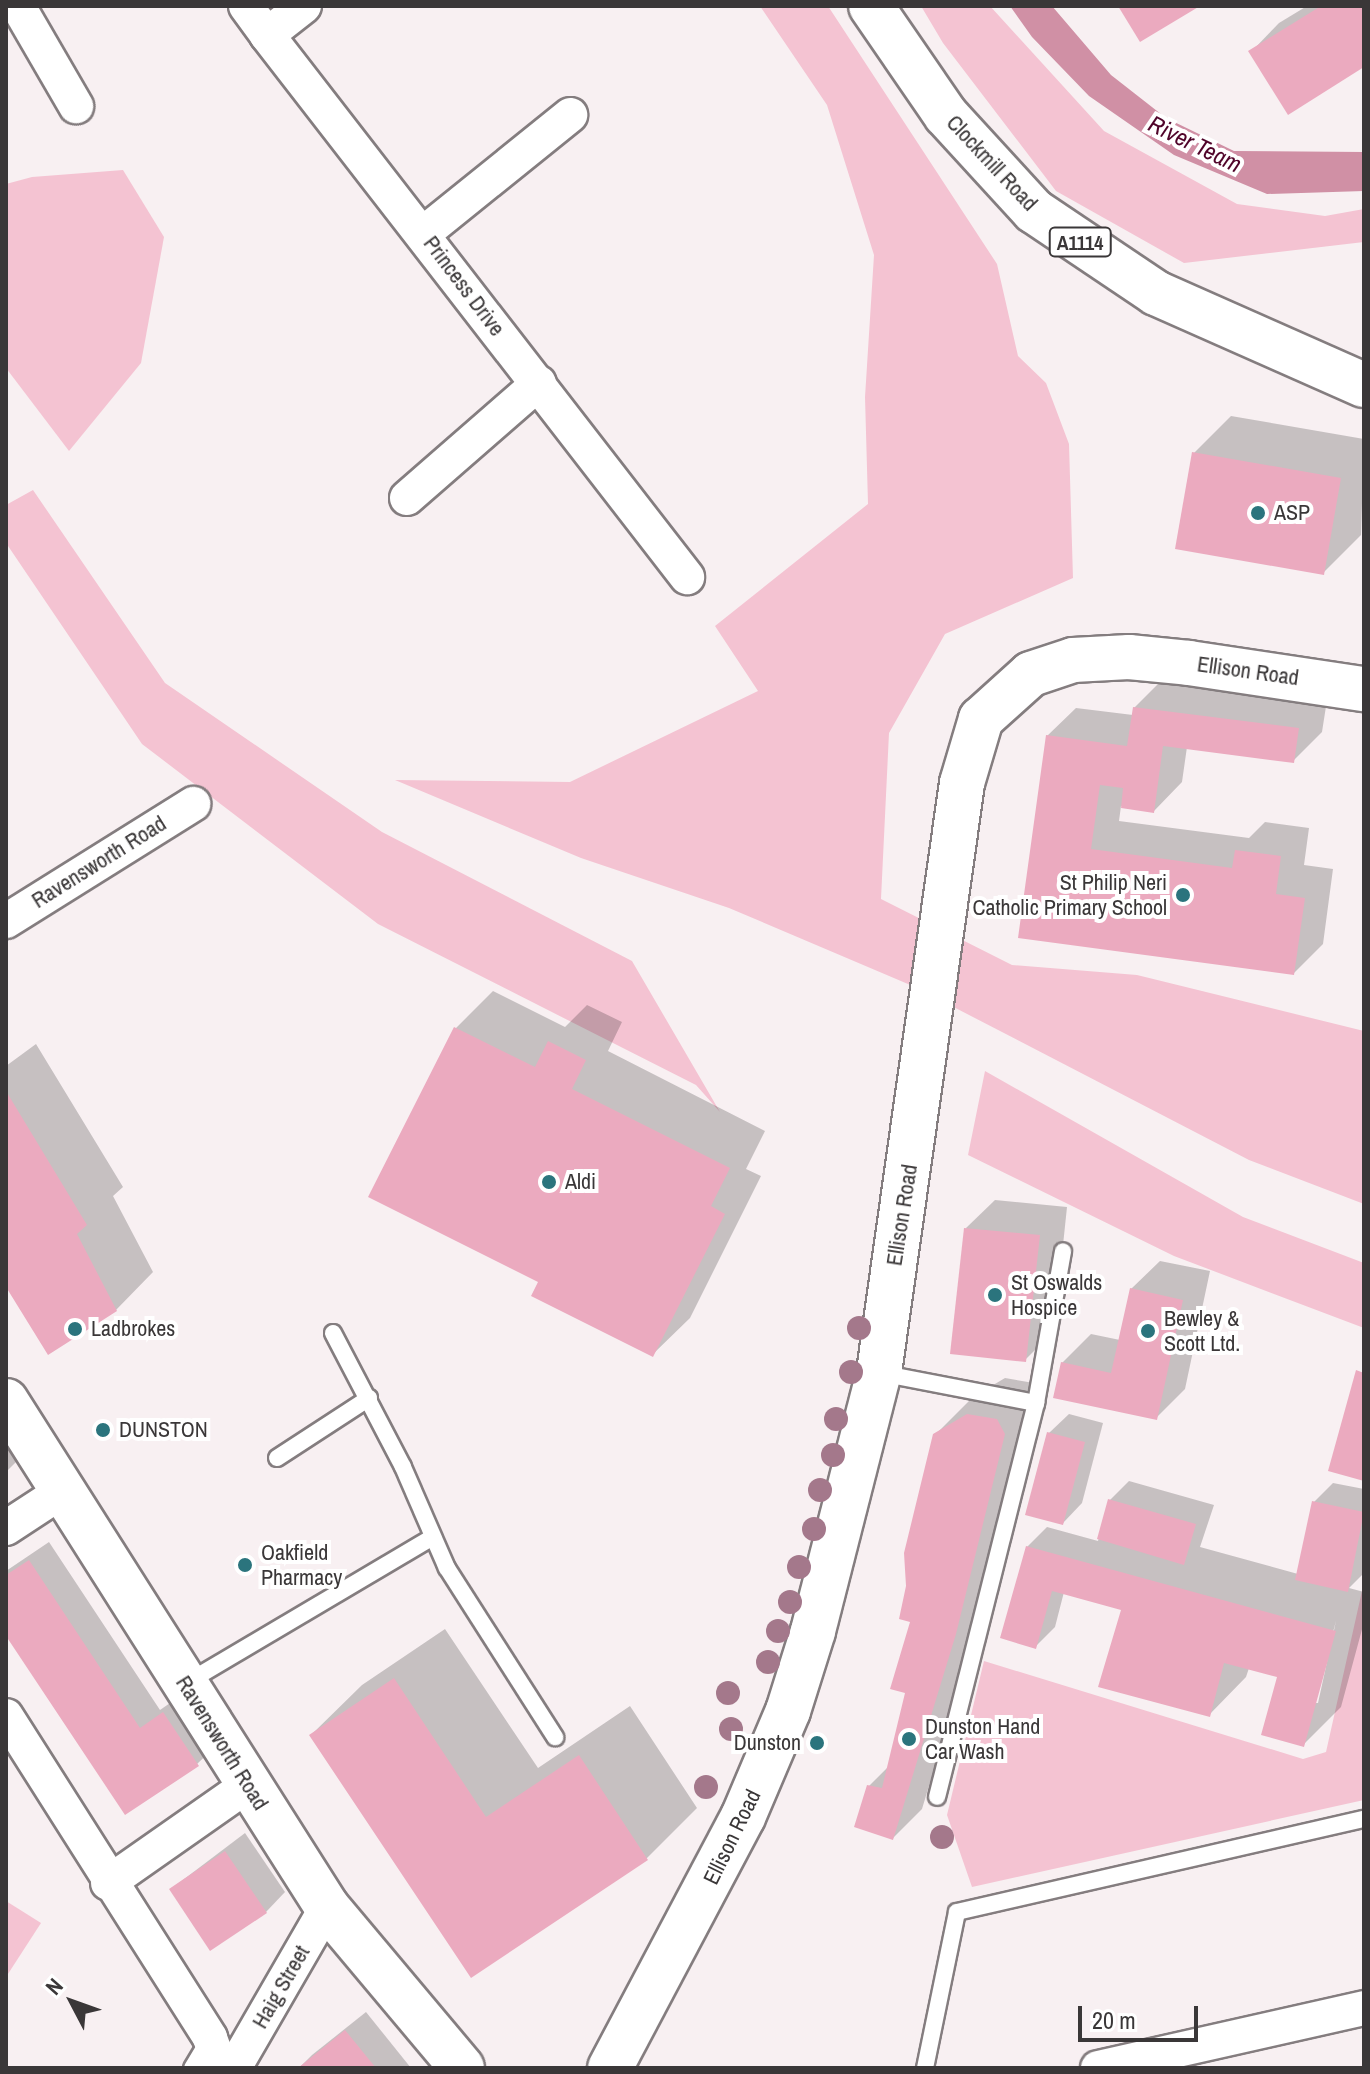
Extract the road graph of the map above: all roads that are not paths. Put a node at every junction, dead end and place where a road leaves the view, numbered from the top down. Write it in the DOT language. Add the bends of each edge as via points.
graph roads {
  1 [pos="18,6"];
  2 [pos="246,6"];
  3 [pos="304,6"];
  4 [pos="871,6"];
  5 [pos="267,35"];
  6 [pos="76,106"];
  7 [pos="570,115"];
  8 [pos="424,233"];
  9 [pos="1362,380"];
  10 [pos="539,383"];
  11 [pos="407,498"];
  12 [pos="687,577"];
  13 [pos="1364,689"];
  14 [pos="193,804"];
  15 [pos="6,921"];
  16 [pos="1063,1251"];
  17 [pos="333,1333"];
  18 [pos="879,1372"];
  19 [pos="369,1398"];
  20 [pos="6,1401"];
  21 [pos="1036,1403"];
  22 [pos="277,1458"];
  23 [pos="61,1492"];
  24 [pos="6,1528"];
  25 [pos="431,1538"];
  26 [pos="184,1684"];
  27 [pos="7,1720"];
  28 [pos="555,1737"];
  29 [pos="248,1785"];
  30 [pos="937,1797"];
  31 [pos="1364,1819"];
  32 [pos="116,1877"];
  33 [pos="327,1907"];
  34 [pos="1364,2008"];
  35 [pos="216,2053"];
  36 [pos="192,2068"];
  37 [pos="234,2068"];
  38 [pos="462,2068"];
  39 [pos="610,2068"];
  40 [pos="925,2068"];
  41 [pos="1098,2068"];
  1 -- 6 [label="street"];
  2 -- 5 [label="street, Princess Drive"];
  3 -- 5 [label="street"];
  4 -- 9 [label="street, Clockmill Road / A1114" via="946,115 1034,211 1156,293"];
  5 -- 8 [label="street, Princess Drive"];
  7 -- 8 [label="street"];
  8 -- 10 [label="street, Princess Drive"];
  10 -- 11 [label="street"];
  10 -- 12 [label="street, Princess Drive"];
  13 -- 18 [label="street, Ellison Road" via="1189,663 1073,660 1031,674 981,719 962,783"];
  14 -- 15 [label="street, Ravensworth Road"];
  16 -- 21 [label="lane"];
  17 -- 19 [label="lane"];
  18 -- 21 [label="lane"];
  18 -- 39 [label="street, Ellison Road" via="788,1711 730,1842"];
  19 -- 22 [label="lane"];
  19 -- 25 [label="lane"];
  20 -- 23 [label="street, Ravensworth Road"];
  21 -- 30 [label="lane"];
  23 -- 24 [label="street"];
  23 -- 26 [label="street, Ravensworth Road"];
  25 -- 26 [label="lane"];
  25 -- 28 [label="lane"];
  26 -- 29 [label="street, Ravensworth Road"];
  27 -- 32 [label="street"];
  29 -- 32 [label="street"];
  29 -- 33 [label="street, Ravensworth Road"];
  31 -- 40 [label="lane" via="957,1912"];
  32 -- 35 [label="street"];
  33 -- 37 [label="street, Haig Street"];
  33 -- 38 [label="street, Ravensworth Road"];
  34 -- 41 [label="street"];
  35 -- 36 [label="lane"];
}
